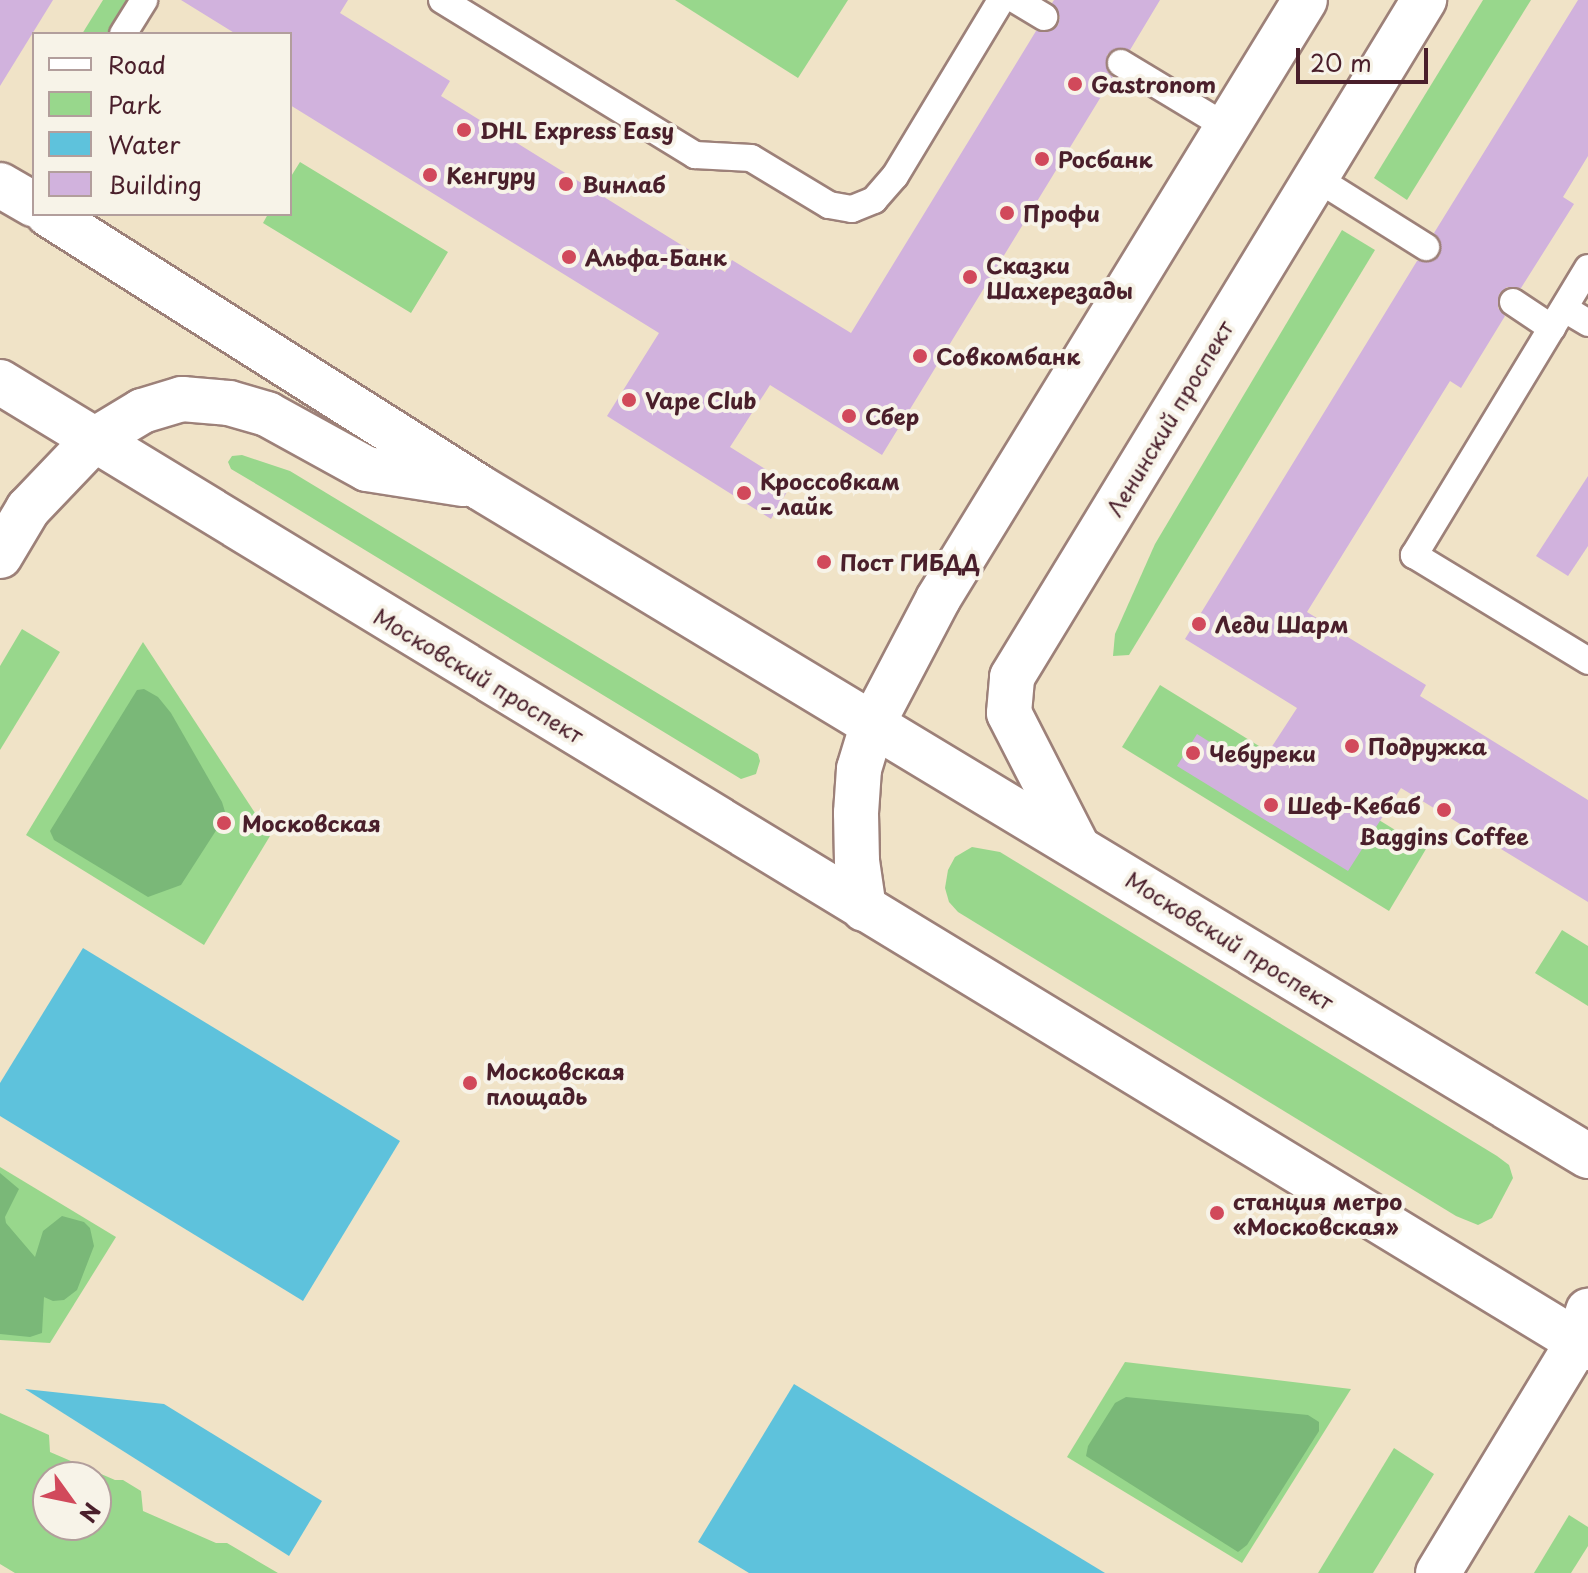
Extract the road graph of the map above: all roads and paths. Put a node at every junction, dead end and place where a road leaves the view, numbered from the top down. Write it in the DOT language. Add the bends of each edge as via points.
graph roads {
  1 [pos="144,0"];
  2 [pos="442,0"];
  3 [pos="1001,0"];
  4 [pos="1016,0"];
  5 [pos="1305,0"];
  6 [pos="1424,0"];
  7 [pos="1044,17"];
  8 [pos="124,32"];
  9 [pos="1121,63"];
  10 [pos="1227,127"];
  11 [pos="1316,178"];
  12 [pos="59,216"];
  13 [pos="1426,247"];
  14 [pos="1588,268"];
  15 [pos="1513,302"];
  16 [pos="1558,319"];
  17 [pos="1588,323"];
  18 [pos="0,382"];
  19 [pos="94,440"];
  20 [pos="479,487"];
  21 [pos="0,556"];
  22 [pos="1588,661"];
  23 [pos="873,723"];
  24 [pos="1078,846"];
  25 [pos="864,909"];
  26 [pos="1588,1156"];
  27 [pos="1585,1334"];
  28 [pos="1438,1573"];
  1 -- 8 [label="lane"];
  2 -- 3 [label="lane" via="695,155 751,158 829,205 852,209 874,200 895,176"];
  4 -- 7 [label="lane"];
  5 -- 10 [label="main road"];
  6 -- 11 [label="main road, Ленинский проспект"];
  9 -- 10 [label="lane"];
  10 -- 23 [label="main road" via="938,599"];
  11 -- 13 [label="lane"];
  11 -- 24 [label="main road, Ленинский проспект" via="1012,677 1009,713"];
  12 -- 20 [label="main road, Московский проспект"];
  14 -- 16 [label="lane"];
  15 -- 16 [label="lane"];
  16 -- 17 [label="lane"];
  16 -- 22 [label="lane" via="1414,555"];
  18 -- 19 [label="main road, Московский проспект"];
  19 -- 20 [label="main road, Московский проспект" via="142,411 182,399 229,403 267,414 367,469"];
  19 -- 21 [label="main road" via="28,509"];
  19 -- 25 [label="main road, Московский проспект"];
  20 -- 23 [label="main road, Московский проспект"];
  23 -- 24 [label="main road, Московский проспект"];
  23 -- 25 [label="main road" via="859,769 856,813"];
  24 -- 26 [label="main road, Московский проспект"];
  25 -- 27 [label="main road, Московский проспект"];
  27 -- 28 [label="main road"];
}
